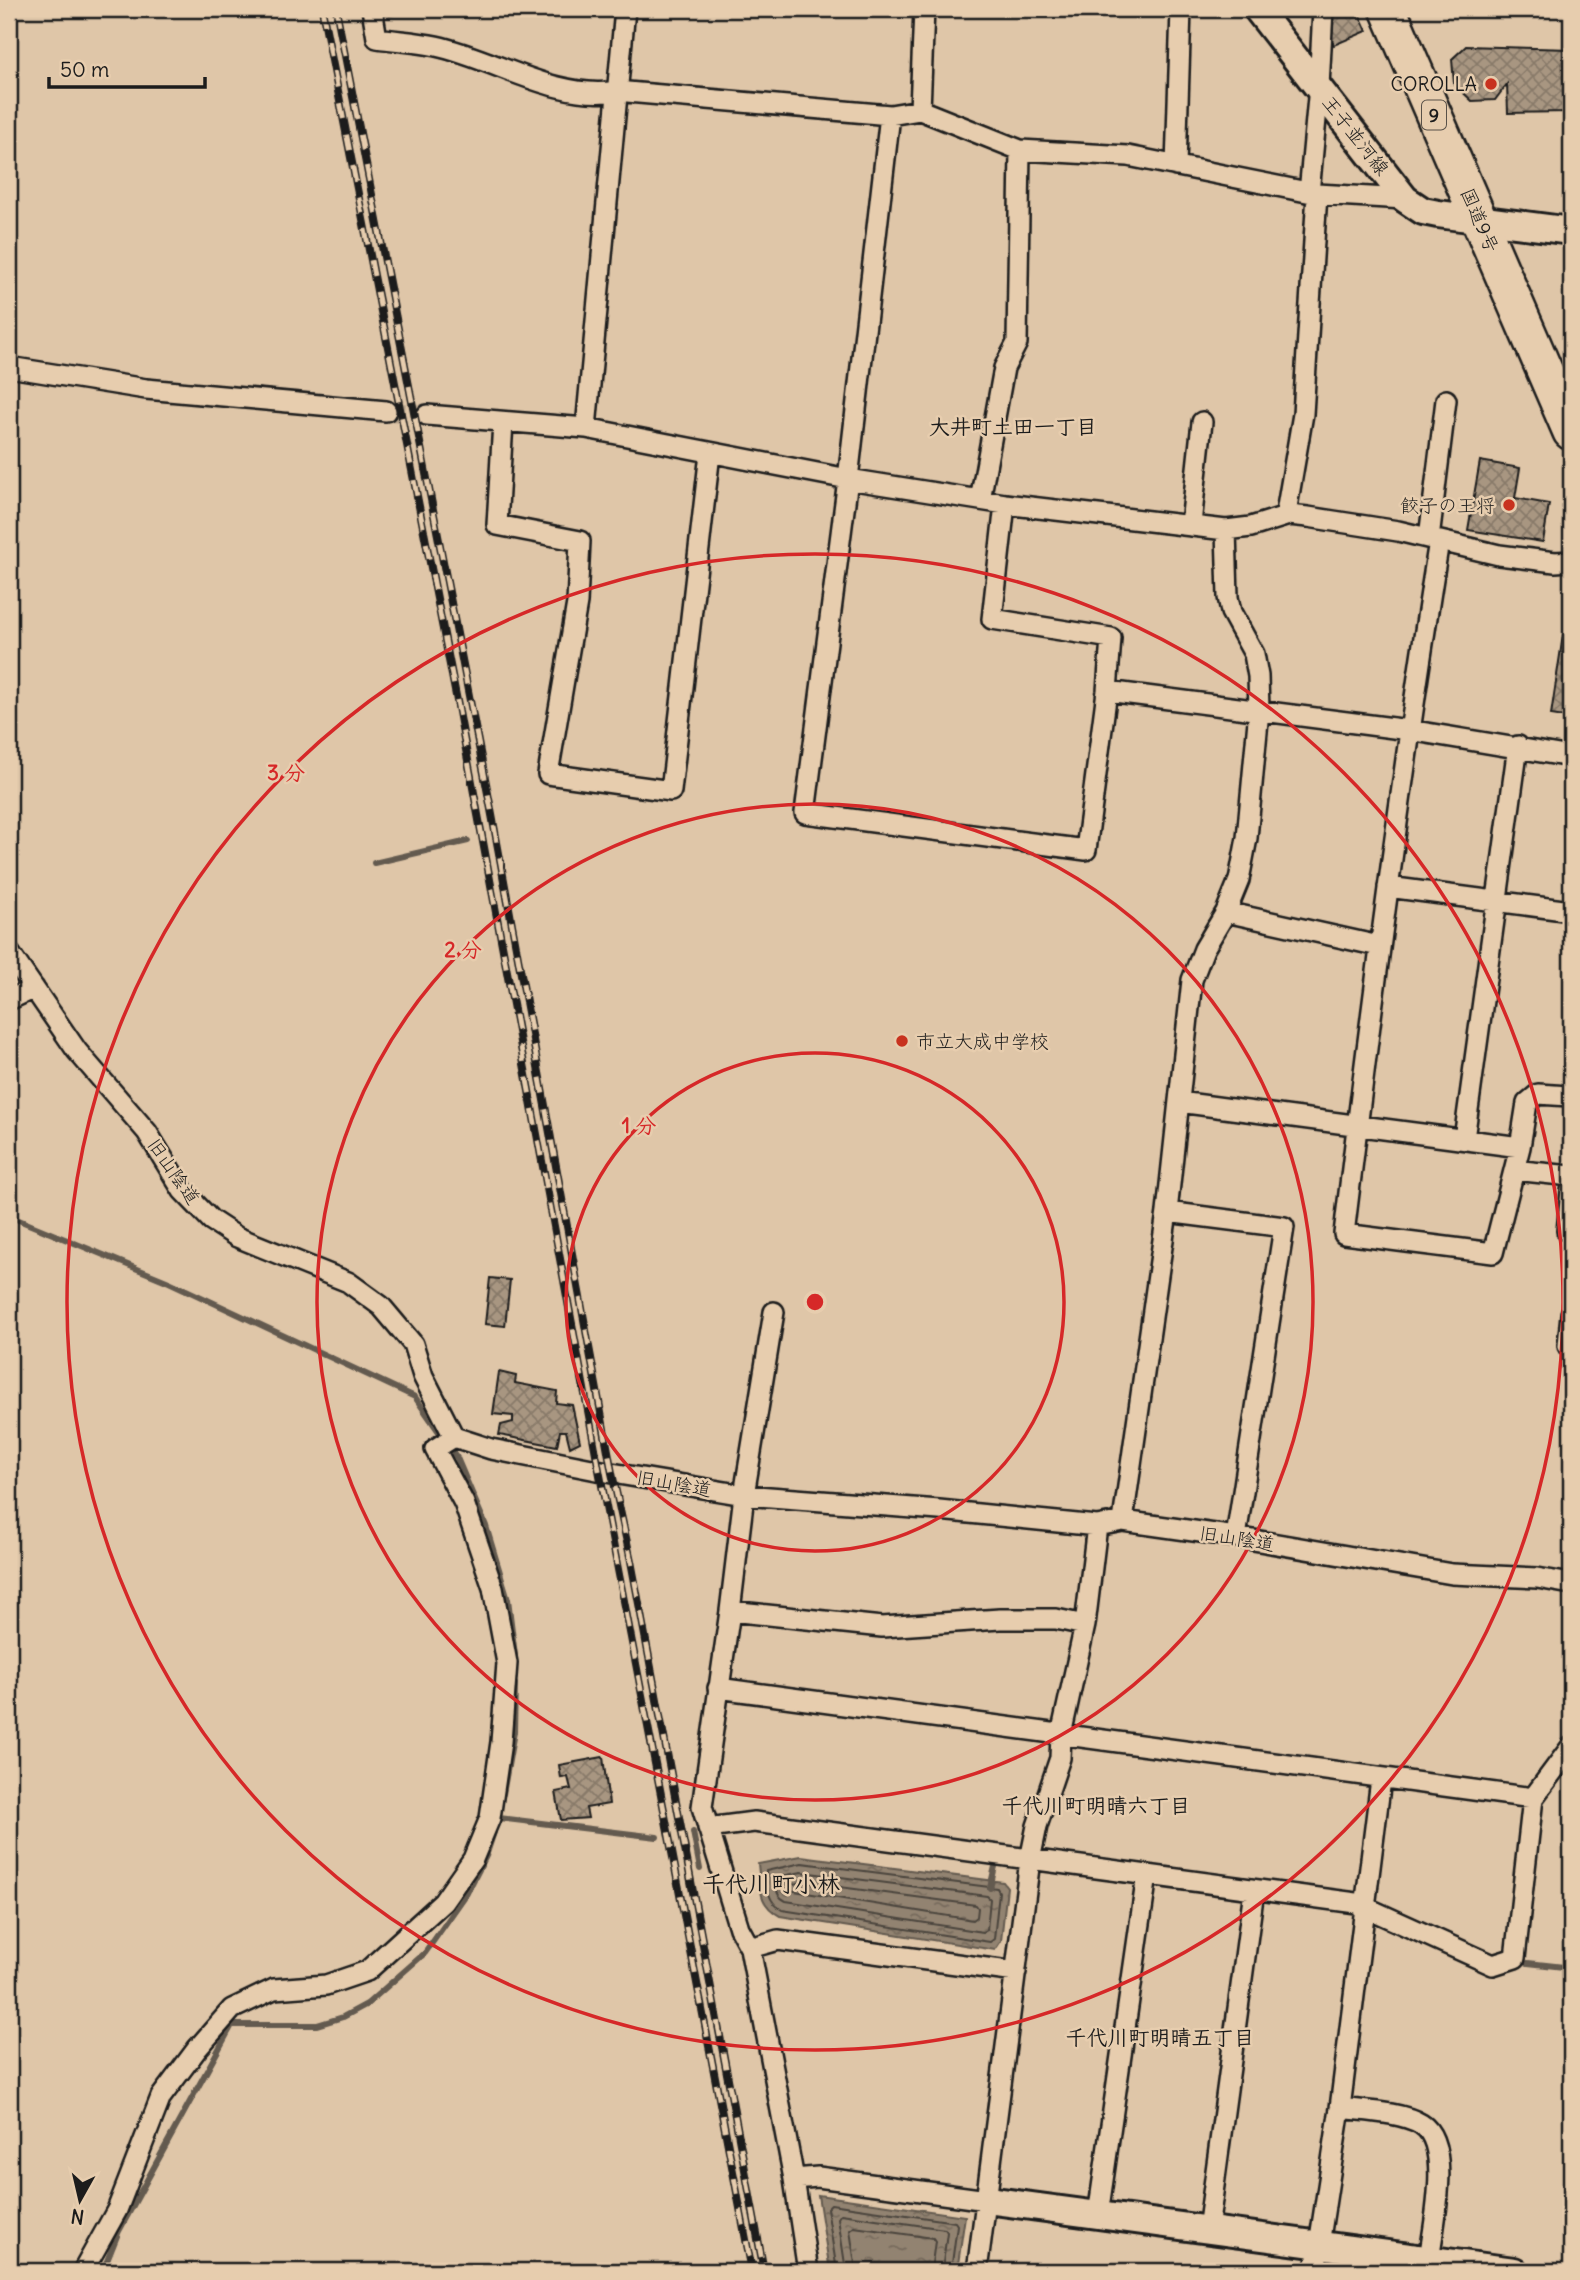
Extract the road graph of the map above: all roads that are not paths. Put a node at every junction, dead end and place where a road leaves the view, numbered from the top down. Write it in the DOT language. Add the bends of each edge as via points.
graph roads {
  1 [pos="372,9"];
  2 [pos="625,9"];
  3 [pos="923,9"];
  4 [pos="1181,9"];
  5 [pos="1257,9"];
  6 [pos="1323,9"];
  7 [pos="1388,9"];
  8 [pos="1319,87"];
  9 [pos="616,91"];
  10 [pos="920,110"];
  11 [pos="890,115"];
  12 [pos="1020,150"];
  13 [pos="1176,166"];
  14 [pos="1313,193"];
  15 [pos="1405,199"];
  16 [pos="1480,220"];
  17 [pos="1571,231"];
  18 [pos="9,367"];
  19 [pos="1446,400"];
  20 [pos="386,411"];
  21 [pos="427,415"];
  22 [pos="503,422"];
  23 [pos="1202,422"];
  24 [pos="586,428"];
  25 [pos="1571,432"];
  26 [pos="710,453"];
  27 [pos="848,479"];
  28 [pos="981,500"];
  29 [pos="1005,504"];
  30 [pos="1289,515"];
  31 [pos="1191,524"];
  32 [pos="1226,530"];
  33 [pos="1434,539"];
  34 [pos="1571,561"];
  35 [pos="1107,691"];
  36 [pos="1259,710"];
  37 [pos="1409,730"];
  38 [pos="1518,746"];
  39 [pos="1571,757"];
  40 [pos="1388,887"];
  41 [pos="1496,902"];
  42 [pos="1571,911"];
  43 [pos="1226,912"];
  44 [pos="1379,946"];
  45 [pos="9,952"];
  46 [pos="34,988"];
  47 [pos="9,1000"];
  48 [pos="1571,1095"];
  49 [pos="1179,1102"];
  50 [pos="1357,1125"];
  51 [pos="1464,1139"];
  52 [pos="1520,1147"];
  53 [pos="1514,1170"];
  54 [pos="1571,1176"];
  55 [pos="1571,1191"];
  56 [pos="1167,1212"];
  57 [pos="1571,1231"];
  58 [pos="774,1312"];
  59 [pos="1571,1314"];
  60 [pos="1568,1346"];
  61 [pos="454,1437"];
  62 [pos="744,1495"];
  63 [pos="1123,1521"];
  64 [pos="1097,1527"];
  65 [pos="1236,1537"];
  66 [pos="1571,1584"];
  67 [pos="730,1611"];
  68 [pos="1085,1625"];
  69 [pos="718,1688"];
  70 [pos="1061,1735"];
  71 [pos="1571,1747"];
  72 [pos="1381,1779"];
  73 [pos="1533,1798"];
  74 [pos="708,1828"];
  75 [pos="1030,1860"];
  76 [pos="1147,1875"];
  77 [pos="1254,1889"];
  78 [pos="1365,1908"];
  79 [pos="750,1948"];
  80 [pos="1016,1972"];
  81 [pos="1340,2108"];
  82 [pos="793,2179"];
  83 [pos="987,2200"];
  84 [pos="1098,2215"];
  85 [pos="1208,2230"];
  86 [pos="1319,2245"];
  87 [pos="1429,2260"];
  88 [pos="83,2271"];
  89 [pos="808,2271"];
  90 [pos="977,2271"];
  91 [pos="1315,2271"];
  92 [pos="1514,2271"];
  1 -- 9 [label="street" via="377,38 437,46 562,88 598,94"];
  2 -- 9 [label="street"];
  3 -- 10 [label="street"];
  4 -- 13 [label="street"];
  5 -- 8 [label="street, 王子並河線"];
  6 -- 8 [label="street"];
  7 -- 16 [label="highway, 国道9号 / 9"];
  8 -- 14 [label="street"];
  8 -- 15 [label="street, 王子並河線"];
  9 -- 11 [label="street"];
  9 -- 24 [label="street"];
  10 -- 11 [label="street"];
  10 -- 12 [label="street"];
  11 -- 27 [label="street"];
  12 -- 13 [label="street" via="1128,156"];
  12 -- 28 [label="street" via="1017,343 1004,368"];
  13 -- 14 [label="street"];
  14 -- 15 [label="street"];
  14 -- 30 [label="street" via="1303,414"];
  15 -- 16 [label="street, 王子並河線" via="1423,211"];
  16 -- 17 [label="street, 王子並河線"];
  16 -- 25 [label="highway, 国道9号 / 9"];
  18 -- 20 [label="street" via="146,389"];
  19 -- 33 [label="street"];
  21 -- 22 [label="street"];
  22 -- 24 [label="street"];
  22 -- 26 [label="street" via="498,526 580,541 577,603 548,774 671,791"];
  23 -- 31 [label="street"];
  24 -- 26 [label="street"];
  26 -- 27 [label="street"];
  27 -- 28 [label="street"];
  27 -- 35 [label="street" via="805,813 1086,850"];
  28 -- 29 [label="street"];
  29 -- 31 [label="street"];
  29 -- 35 [label="street" via="992,619 1111,638"];
  30 -- 32 [label="street"];
  30 -- 33 [label="street"];
  31 -- 32 [label="street"];
  32 -- 36 [label="street" via="1228,597 1254,654"];
  33 -- 34 [label="street" via="1499,555"];
  33 -- 37 [label="street"];
  35 -- 36 [label="street"];
  36 -- 37 [label="street"];
  36 -- 43 [label="street" via="1247,838 1239,880"];
  37 -- 38 [label="street"];
  37 -- 40 [label="street"];
  38 -- 39 [label="street"];
  38 -- 41 [label="street"];
  40 -- 41 [label="street"];
  40 -- 44 [label="street"];
  41 -- 42 [label="street"];
  41 -- 51 [label="street"];
  43 -- 44 [label="street"];
  43 -- 49 [label="street" via="1192,980"];
  44 -- 50 [label="street"];
  45 -- 46 [label="street, 旧山陰道"];
  46 -- 47 [label="street"];
  46 -- 61 [label="street, 旧山陰道" via="77,1051 147,1132 183,1191 211,1220 237,1237 348,1282 382,1306 412,1345"];
  48 -- 52 [label="street" via="1538,1094 1527,1103"];
  49 -- 50 [label="street"];
  49 -- 56 [label="street"];
  50 -- 51 [label="street"];
  50 -- 53 [label="street" via="1344,1234 1493,1253"];
  51 -- 52 [label="street"];
  52 -- 53 [label="street"];
  53 -- 54 [label="street"];
  55 -- 57 [label="street" via="1567,1231"];
  56 -- 63 [label="street"];
  56 -- 65 [label="street" via="1283,1227"];
  58 -- 62 [label="street"];
  59 -- 60 [label="street"];
  61 -- 62 [label="street, 旧山陰道" via="491,1449"];
  61 -- 88 [label="street" via="435,1449 464,1503 493,1588 507,1663 490,1818 473,1859 443,1902 367,1970 326,1985 274,1989 232,2009 161,2097 117,2210"];
  62 -- 64 [label="street, 旧山陰道"];
  62 -- 67 [label="street"];
  63 -- 64 [label="street, 旧山陰道"];
  63 -- 65 [label="street, 旧山陰道"];
  64 -- 68 [label="street"];
  65 -- 66 [label="street, 旧山陰道" via="1452,1574"];
  67 -- 68 [label="street" via="882,1628 1000,1619 1056,1619"];
  67 -- 69 [label="street"];
  68 -- 70 [label="street"];
  69 -- 70 [label="street"];
  69 -- 74 [label="street" via="702,1807"];
  70 -- 72 [label="street"];
  70 -- 75 [label="street" via="1060,1758"];
  71 -- 73 [label="street"];
  72 -- 73 [label="street"];
  72 -- 78 [label="street"];
  73 -- 78 [label="street" via="1515,1958 1493,1965"];
  74 -- 75 [label="street" via="754,1822"];
  74 -- 79 [label="street" via="739,1928"];
  75 -- 76 [label="street"];
  75 -- 80 [label="street"];
  76 -- 77 [label="street"];
  76 -- 84 [label="street"];
  77 -- 78 [label="street"];
  77 -- 85 [label="street"];
  78 -- 81 [label="street"];
  79 -- 80 [label="street" via="778,1940"];
  79 -- 82 [label="street"];
  80 -- 83 [label="street"];
  81 -- 86 [label="street"];
  81 -- 87 [label="street" via="1405,2117 1422,2124 1434,2140 1439,2172"];
  82 -- 83 [label="street" via="818,2177"];
  82 -- 89 [label="street"];
  83 -- 84 [label="street"];
  83 -- 90 [label="street"];
  84 -- 85 [label="street"];
  85 -- 86 [label="street"];
  86 -- 87 [label="street"];
  86 -- 91 [label="street"];
  87 -- 92 [label="street"];
}
